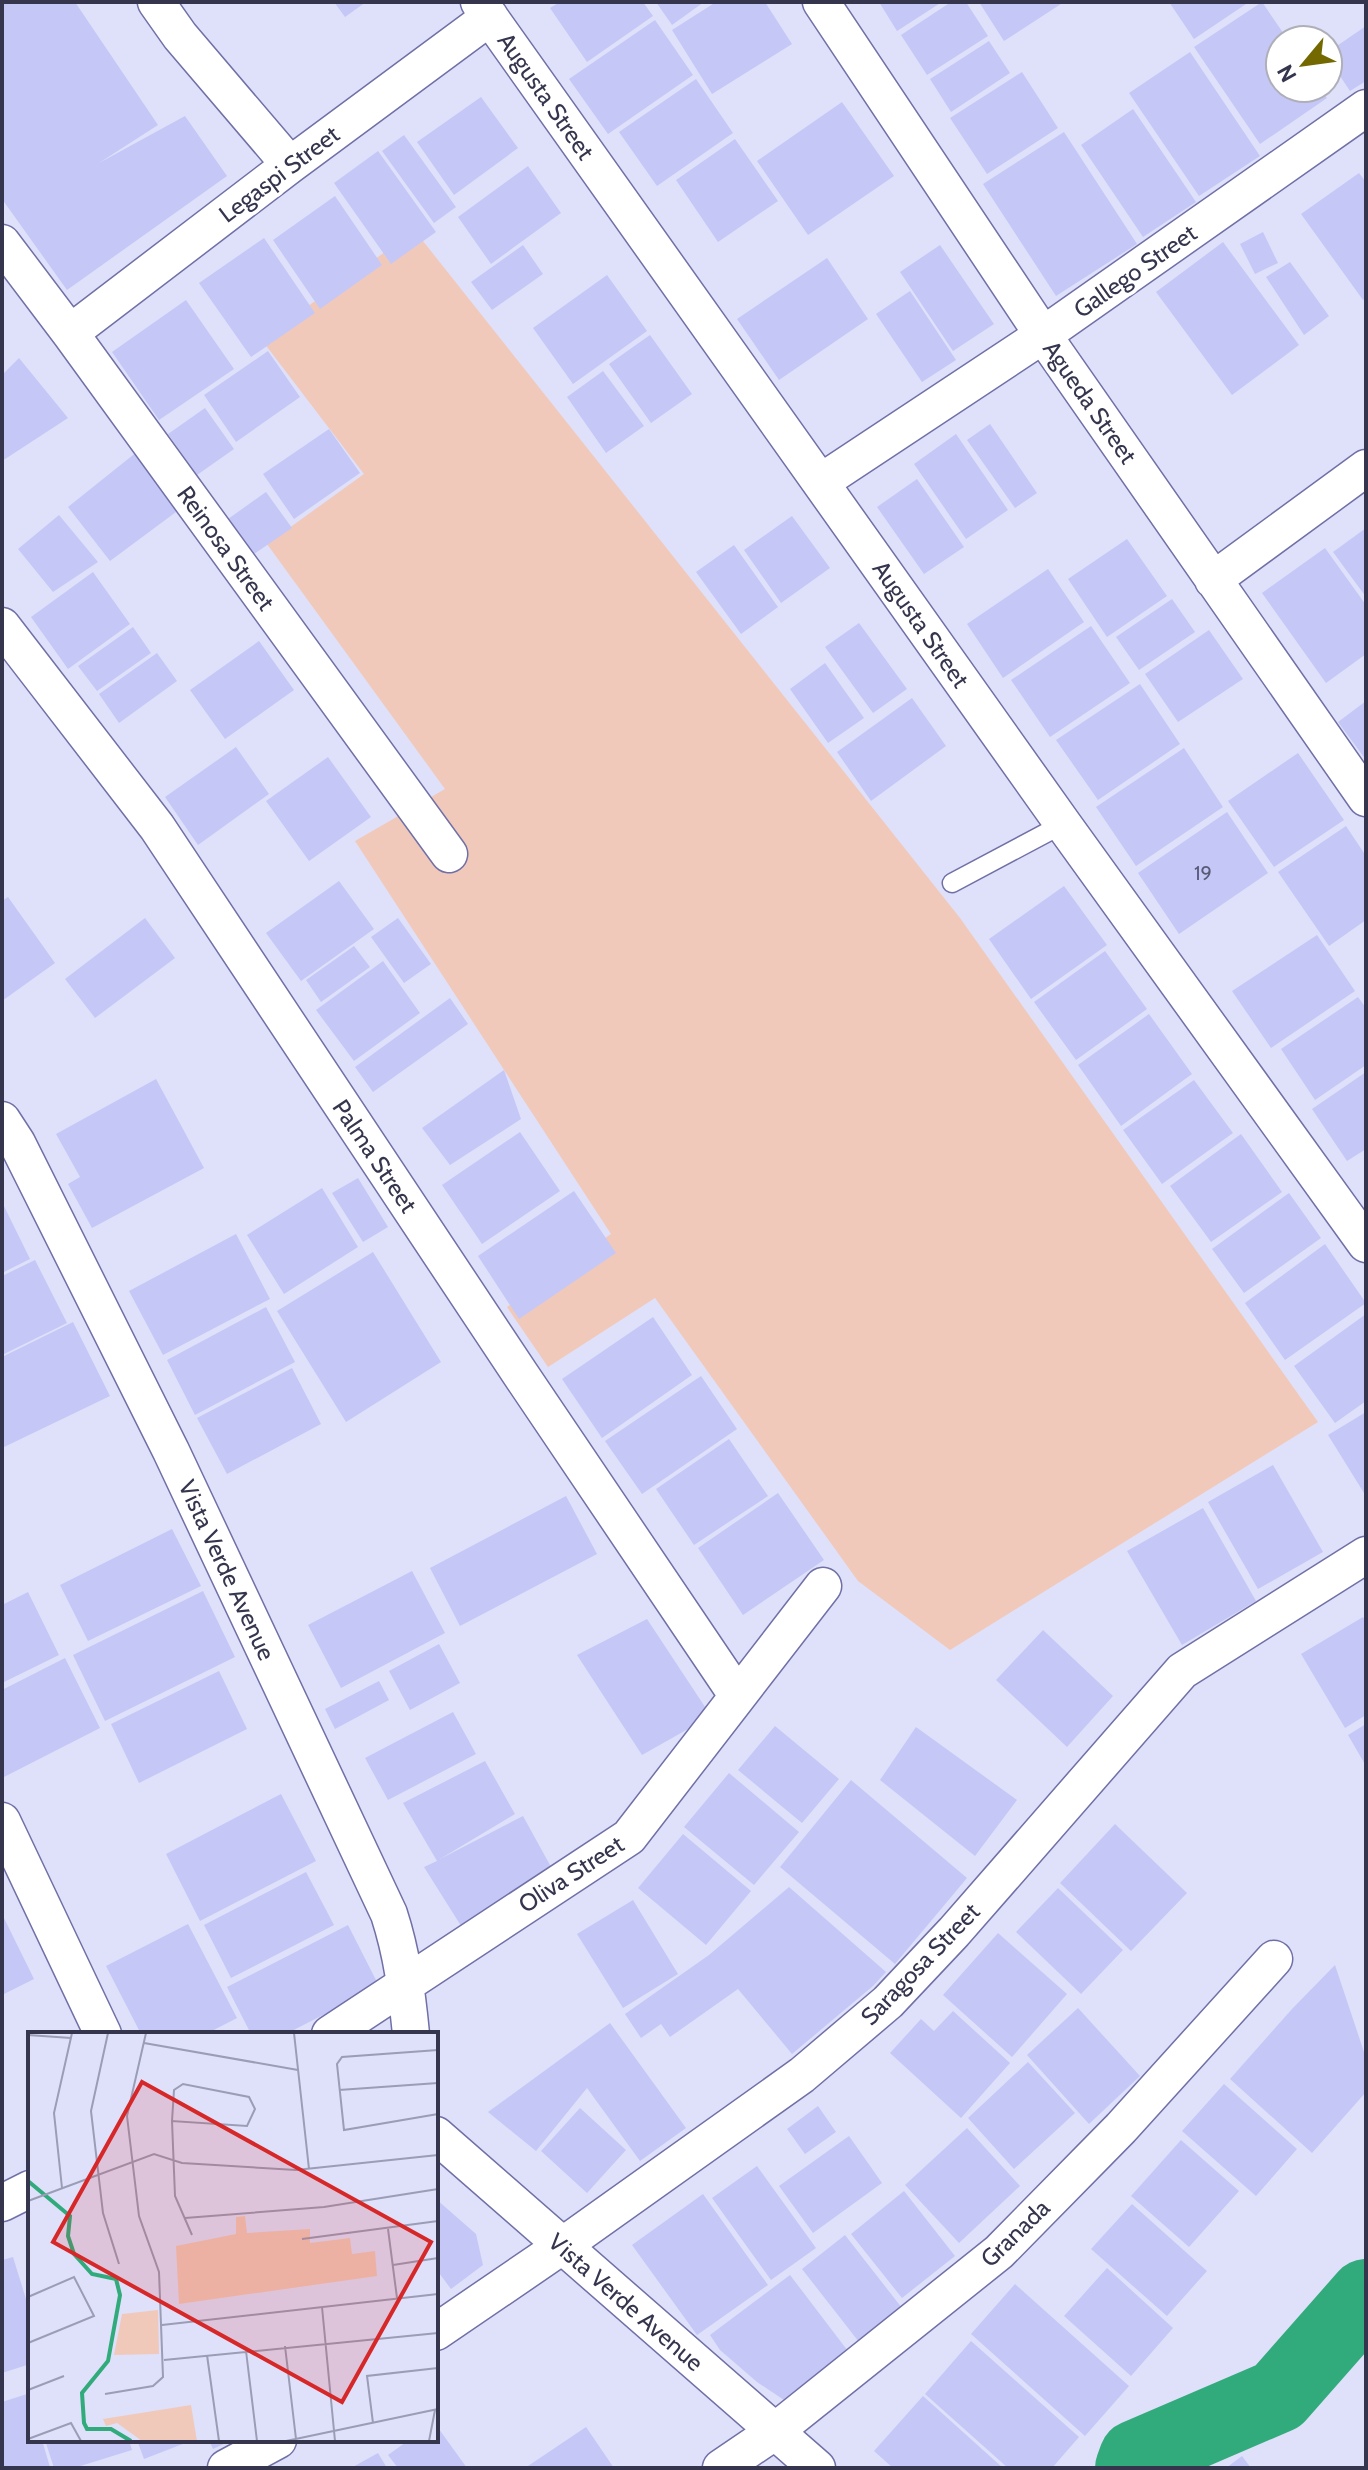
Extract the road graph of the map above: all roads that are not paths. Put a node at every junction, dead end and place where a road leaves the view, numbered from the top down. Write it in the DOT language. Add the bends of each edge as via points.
graph roads {
  1 [pos="156,2"];
  2 [pos="821,2"];
  3 [pos="485,10"];
  4 [pos="1366,108"];
  5 [pos="290,165"];
  6 [pos="2,243"];
  7 [pos="70,333"];
  8 [pos="1043,335"];
  9 [pos="1366,468"];
  10 [pos="821,482"];
  11 [pos="1213,580"];
  12 [pos="2,626"];
  13 [pos="1366,798"];
  14 [pos="1063,824"];
  15 [pos="449,854"];
  16 [pos="952,883"];
  17 [pos="2,1120"];
  18 [pos="1366,1244"];
  19 [pos="1366,1555"];
  20 [pos="823,1586"];
  21 [pos="737,1695"];
  22 [pos="2,1821"];
  23 [pos="1274,1959"];
  24 [pos="406,1982"];
  25 [pos="102,2032"];
  26 [pos="333,2032"];
  27 [pos="411,2032"];
  28 [pos="438,2137"];
  29 [pos="28,2190"];
  30 [pos="2,2203"];
  31 [pos="562,2246"];
  32 [pos="438,2331"];
  33 [pos="774,2432"];
  34 [pos="274,2442"];
  35 [pos="226,2468"];
  36 [pos="721,2468"];
  37 [pos="817,2468"];
  1 -- 5 [label="street"];
  2 -- 8 [label="street, Agueda Street"];
  3 -- 5 [label="street, Legaspi Street"];
  3 -- 10 [label="street, Augusta Street"];
  4 -- 8 [label="street, Gallego Street"];
  5 -- 7 [label="street, Legaspi Street"];
  6 -- 7 [label="street, Reinosa Street"];
  7 -- 15 [label="street, Reinosa Street"];
  8 -- 10 [label="street, Gallego Street"];
  8 -- 11 [label="street, Agueda Street"];
  9 -- 11 [label="street"];
  10 -- 14 [label="street, Augusta Street"];
  11 -- 13 [label="street, Agueda Street"];
  12 -- 21 [label="street, Palma Street" via="157,827"];
  14 -- 16 [label="lane"];
  14 -- 18 [label="street, Augusta Street"];
  17 -- 24 [label="street, Vista Verde Avenue" via="171,1451 389,1914"];
  19 -- 31 [label="street, Saragosa Street" via="1182,1671 888,2002 802,2075"];
  20 -- 21 [label="street, Oliva Street"];
  21 -- 24 [label="street, Oliva Street" via="629,1837"];
  22 -- 25 [label="street"];
  23 -- 33 [label="street, Granada" via="1121,2128 999,2252"];
  24 -- 26 [label="street, Oliva Street"];
  24 -- 27 [label="street, Vista Verde Avenue"];
  28 -- 31 [label="street, Vista Verde Avenue"];
  29 -- 30 [label="street"];
  31 -- 32 [label="street, Saragosa Street"];
  31 -- 33 [label="street, Vista Verde Avenue"];
  33 -- 36 [label="street, Granada"];
  33 -- 37 [label="street, Vista Verde Avenue"];
  34 -- 35 [label="street"];
}
